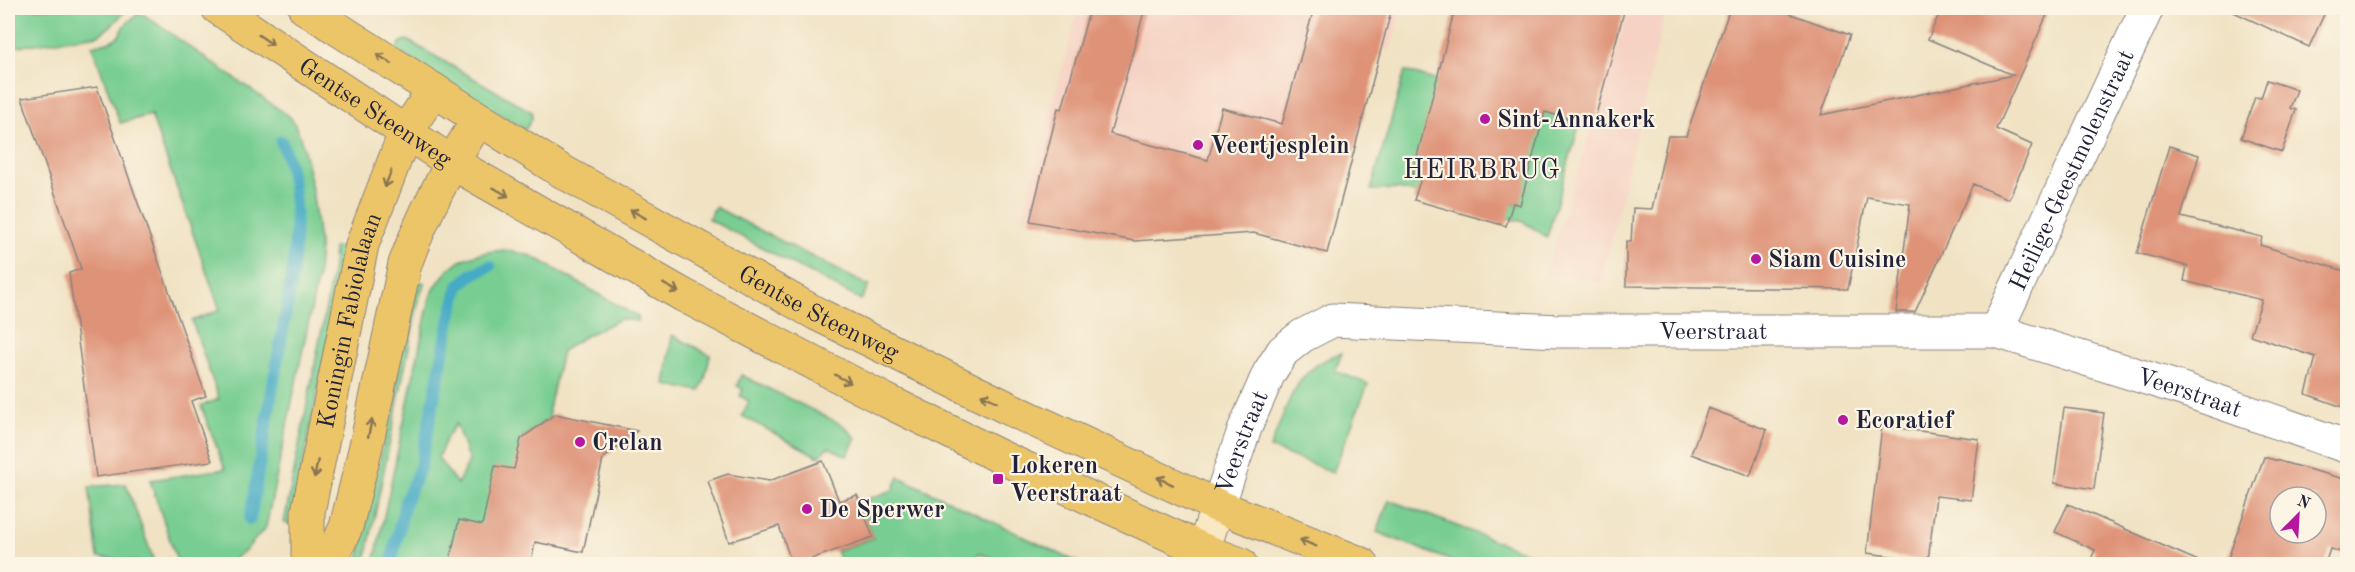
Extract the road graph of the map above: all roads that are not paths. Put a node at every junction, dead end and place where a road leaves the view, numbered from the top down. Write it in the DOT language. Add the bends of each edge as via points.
graph roads {
  1 [pos="218,8"];
  2 [pos="305,8"];
  3 [pos="2147,8"];
  4 [pos="434,90"];
  5 [pos="479,119"];
  6 [pos="405,133"];
  7 [pos="451,162"];
  8 [pos="1996,331"];
  9 [pos="2348,447"];
  10 [pos="1218,506"];
  11 [pos="1201,557"];
  12 [pos="308,564"];
  13 [pos="329,564"];
  14 [pos="1240,564"];
  15 [pos="1362,564"];
  1 -- 6 [label="main road, Gentse Steenweg, one-way"];
  4 -- 2 [label="main road, Gentse Steenweg, one-way"];
  3 -- 8 [label="street, Heilige-Geestmolenstraat"];
  4 -- 5 [label="main road, Gentse Steenweg"];
  4 -- 6 [label="main road, Koningin Fabiolalaan"];
  5 -- 7 [label="main road, Koningin Fabiolalaan"];
  10 -- 5 [label="main road, Gentse Steenweg, one-way" via="817,314 558,169"];
  6 -- 7 [label="main road, Gentse Steenweg"];
  6 -- 12 [label="main road, Koningin Fabiolalaan, one-way" via="362,245 308,512"];
  7 -- 11 [label="main road, Gentse Steenweg, one-way" via="683,295"];
  13 -- 7 [label="main road, Koningin Fabiolalaan, one-way" via="346,527 405,264"];
  8 -- 9 [label="street, Veerstraat" via="2182,389"];
  8 -- 10 [label="street, Veerstraat" via="1559,331 1333,320 1283,351 1245,428"];
  10 -- 11 [label="street, Veerstraat"];
  15 -- 10 [label="main road, Gentse Steenweg, one-way"];
  11 -- 14 [label="main road"];
}
